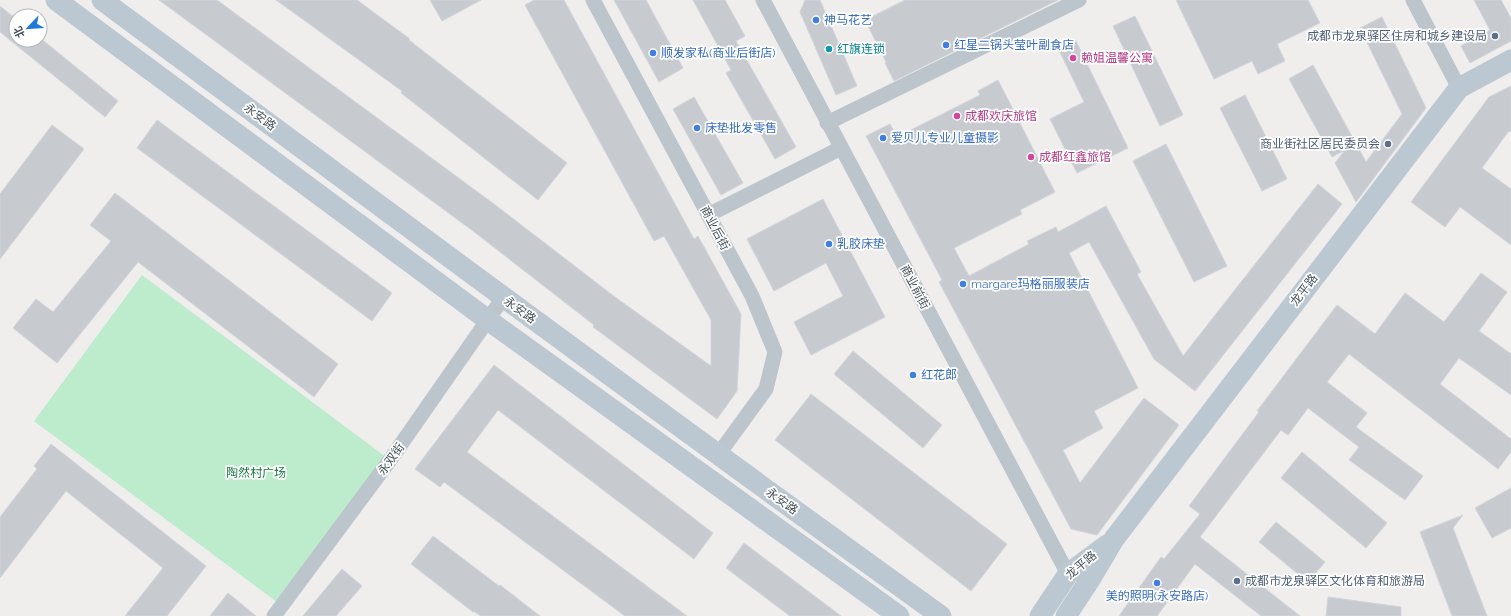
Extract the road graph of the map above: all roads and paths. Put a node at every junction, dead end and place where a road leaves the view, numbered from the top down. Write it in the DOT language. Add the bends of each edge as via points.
graph roads {
  1 [pos="56,0"];
  2 [pos="102,0"];
  3 [pos="593,0"];
  4 [pos="763,0"];
  5 [pos="1080,0"];
  6 [pos="1413,0"];
  7 [pos="1511,60"];
  8 [pos="1459,88"];
  9 [pos="828,123"];
  10 [pos="841,148"];
  11 [pos="708,215"];
  12 [pos="503,298"];
  13 [pos="488,320"];
  14 [pos="718,455"];
  15 [pos="1114,540"];
  16 [pos="1068,574"];
  17 [pos="274,616"];
  18 [pos="899,616"];
  19 [pos="941,616"];
  20 [pos="1040,616"];
  21 [pos="1066,616"];
  1 -- 13 [label="street"];
  2 -- 12 [label="street, 永安路"];
  3 -- 11 [label="street, 商业后街"];
  4 -- 9 [label="street, 商业前街"];
  5 -- 9 [label="street"];
  6 -- 8 [label="street"];
  7 -- 8 [label="street, 龙平路"];
  8 -- 15 [label="street, 龙平路"];
  9 -- 10 [label="street, 商业前街"];
  10 -- 11 [label="street"];
  10 -- 16 [label="street, 商业前街"];
  11 -- 14 [label="street, 商业后街" via="752,296 775,352 766,388"];
  12 -- 13 [label="street, 永双街"];
  12 -- 14 [label="street, 永安路"];
  13 -- 17 [label="street, 永双街" via="390,460"];
  13 -- 18 [label="street"];
  14 -- 19 [label="street, 永安路"];
  15 -- 16 [label="street, 龙平路"];
  15 -- 21 [label="street, 龙平路"];
  16 -- 20 [label="street, 龙平路"];
}
